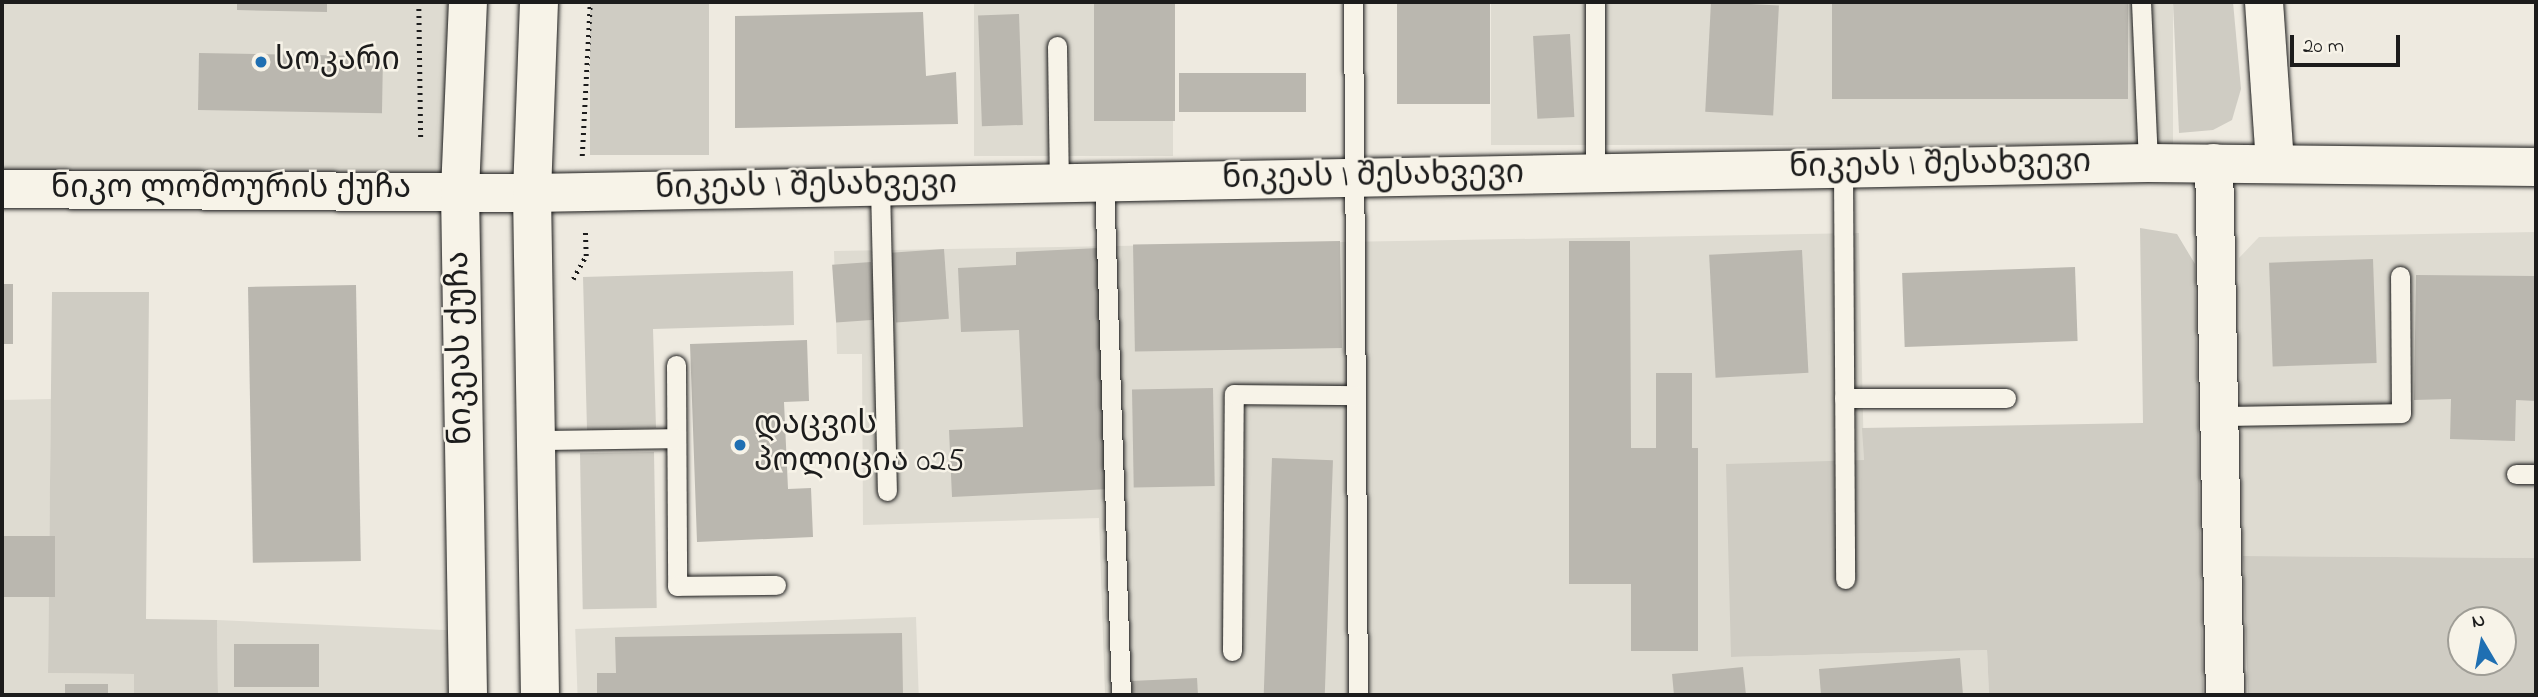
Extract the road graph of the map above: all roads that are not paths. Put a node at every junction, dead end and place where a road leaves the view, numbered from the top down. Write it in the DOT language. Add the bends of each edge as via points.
graph roads {
  1 [pos="468,2"];
  2 [pos="540,2"];
  3 [pos="1353,2"];
  4 [pos="1595,2"];
  5 [pos="2141,2"];
  6 [pos="2264,2"];
  7 [pos="1057,46"];
  8 [pos="2275,162"];
  9 [pos="2148,163"];
  10 [pos="2214,163"];
  11 [pos="2536,167"];
  12 [pos="1843,169"];
  13 [pos="1595,174"];
  14 [pos="1355,178"];
  15 [pos="1059,183"];
  16 [pos="1104,183"];
  17 [pos="880,186"];
  18 [pos="2,189"];
  19 [pos="460,192"];
  20 [pos="532,193"];
  21 [pos="2400,276"];
  22 [pos="676,365"];
  23 [pos="1356,395"];
  24 [pos="1844,398"];
  25 [pos="2006,398"];
  26 [pos="2220,416"];
  27 [pos="676,438"];
  28 [pos="536,440"];
  29 [pos="2516,474"];
  30 [pos="2536,474"];
  31 [pos="887,491"];
  32 [pos="1845,579"];
  33 [pos="776,585"];
  34 [pos="1232,651"];
  35 [pos="468,695"];
  36 [pos="540,695"];
  37 [pos="1121,695"];
  38 [pos="1358,695"];
  39 [pos="2225,695"];
  1 -- 19 [label="street, ნიკეას ქუჩა"];
  2 -- 20 [label="street"];
  3 -- 14 [label="lane"];
  4 -- 13 [label="lane"];
  5 -- 9 [label="lane"];
  6 -- 8 [label="street"];
  7 -- 15 [label="lane"];
  8 -- 10 [label="street, ნიკეას I შესახვევი"];
  8 -- 11 [label="street, ნიკეას I შესახვევი"];
  9 -- 10 [label="street, ნიკეას I შესახვევი"];
  9 -- 12 [label="street, ნიკეას I შესახვევი"];
  10 -- 26 [label="street"];
  12 -- 13 [label="street, ნიკეას I შესახვევი"];
  12 -- 24 [label="lane"];
  13 -- 14 [label="street, ნიკეას I შესახვევი"];
  14 -- 16 [label="street, ნიკეას I შესახვევი"];
  14 -- 23 [label="lane"];
  15 -- 16 [label="street, ნიკეას I შესახვევი"];
  15 -- 17 [label="street, ნიკეას I შესახვევი"];
  16 -- 37 [label="lane"];
  17 -- 20 [label="street, ნიკეას I შესახვევი"];
  17 -- 31 [label="lane"];
  18 -- 19 [label="street, ნიკო ლომოურის ქუჩა"];
  19 -- 20 [label="street, ნიკო ლომოურის ქუჩა"];
  19 -- 35 [label="street, ნიკეას ქუჩა"];
  20 -- 28 [label="street"];
  21 -- 26 [label="lane" via="2401,413"];
  22 -- 27 [label="lane"];
  23 -- 34 [label="lane" via="1234,394"];
  23 -- 38 [label="lane"];
  24 -- 25 [label="lane"];
  24 -- 32 [label="lane"];
  26 -- 39 [label="street"];
  27 -- 28 [label="lane"];
  27 -- 33 [label="lane" via="677,586"];
  28 -- 36 [label="street"];
  29 -- 30 [label="lane"];
}
